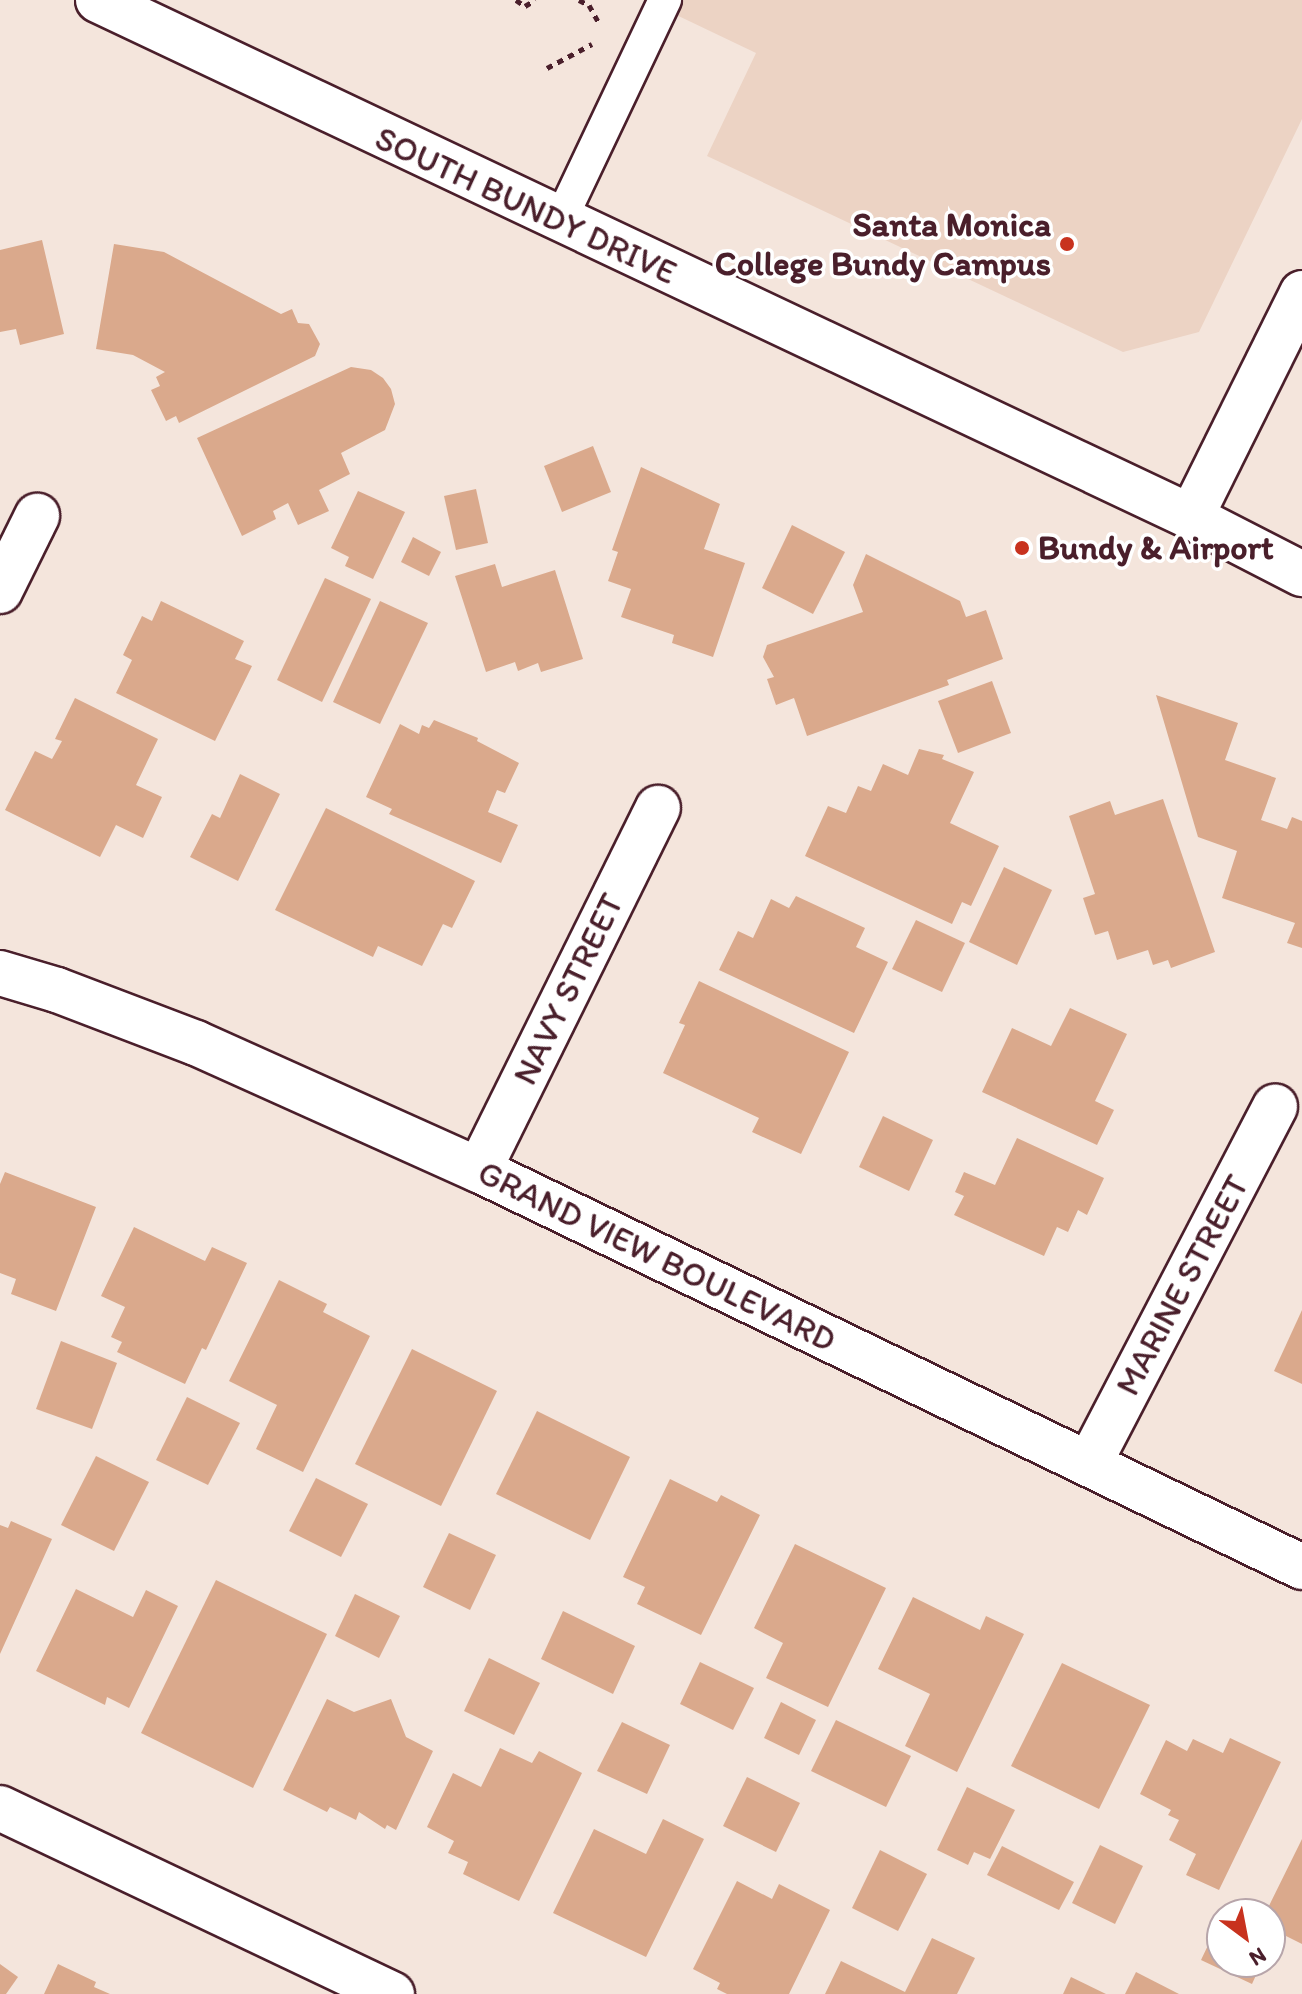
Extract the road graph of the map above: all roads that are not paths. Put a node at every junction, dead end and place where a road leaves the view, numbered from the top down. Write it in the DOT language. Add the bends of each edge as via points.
graph roads {
  1 [pos="98,0"];
  2 [pos="665,0"];
  3 [pos="560,221"];
  4 [pos="1302,293"];
  5 [pos="37,516"];
  6 [pos="1191,517"];
  7 [pos="1302,574"];
  8 [pos="0,591"];
  9 [pos="658,808"];
  10 [pos="0,973"];
  11 [pos="1275,1106"];
  12 [pos="479,1170"];
  13 [pos="1089,1464"];
  14 [pos="1302,1567"];
  15 [pos="0,1808"];
  16 [pos="392,1994"];
  1 -- 3 [label="street, SOUTH BUNDY DRIVE"];
  2 -- 3 [label="lane"];
  3 -- 6 [label="street, SOUTH BUNDY DRIVE"];
  4 -- 6 [label="street"];
  5 -- 8 [label="street"];
  6 -- 7 [label="street, SOUTH BUNDY DRIVE"];
  9 -- 12 [label="street, NAVY STREET"];
  10 -- 12 [label="street, GRAND VIEW BOULEVARD" via="196,1043"];
  11 -- 13 [label="street, MARINE STREET"];
  12 -- 13 [label="street, GRAND VIEW BOULEVARD"];
  13 -- 14 [label="street, GRAND VIEW BOULEVARD"];
  15 -- 16 [label="street"];
}
